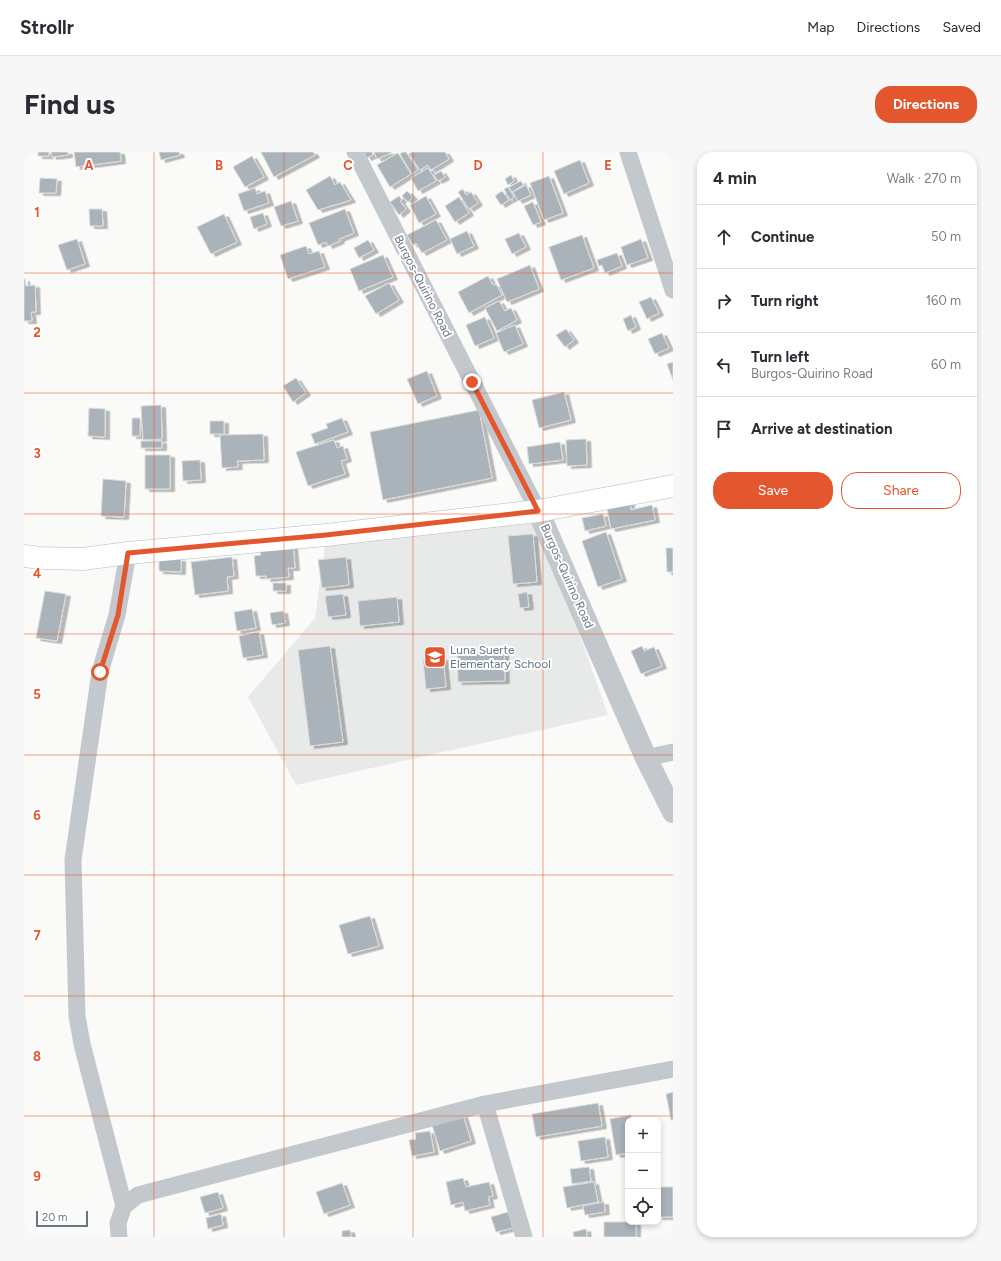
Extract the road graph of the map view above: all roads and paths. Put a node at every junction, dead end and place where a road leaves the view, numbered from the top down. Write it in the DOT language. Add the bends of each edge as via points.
graph roads {
  1 [pos="354,152"];
  2 [pos="628,152"];
  3 [pos="673,290"];
  4 [pos="673,486"];
  5 [pos="538,511"];
  6 [pos="128,553"];
  7 [pos="24,556"];
  8 [pos="673,752"];
  9 [pos="646,758"];
  10 [pos="673,812"];
  11 [pos="673,1069"];
  12 [pos="485,1104"];
  13 [pos="124,1206"];
  14 [pos="119,1237"];
  15 [pos="524,1237"];
  1 -- 5 [label="street, Burgos-Quirino Road"];
  2 -- 3 [label="street"];
  4 -- 5 [label="main road"];
  5 -- 6 [label="main road" via="326,535"];
  5 -- 9 [label="street, Burgos-Quirino Road"];
  6 -- 7 [label="main road" via="83,559"];
  6 -- 13 [label="street" via="118,615 100,672 73,860 77,1016"];
  8 -- 9 [label="street"];
  9 -- 10 [label="street, Burgos-Quirino Road"];
  11 -- 12 [label="street"];
  12 -- 13 [label="street" via="157,1189 138,1195"];
  12 -- 15 [label="street"];
  13 -- 14 [label="street" via="118,1223"];
}
